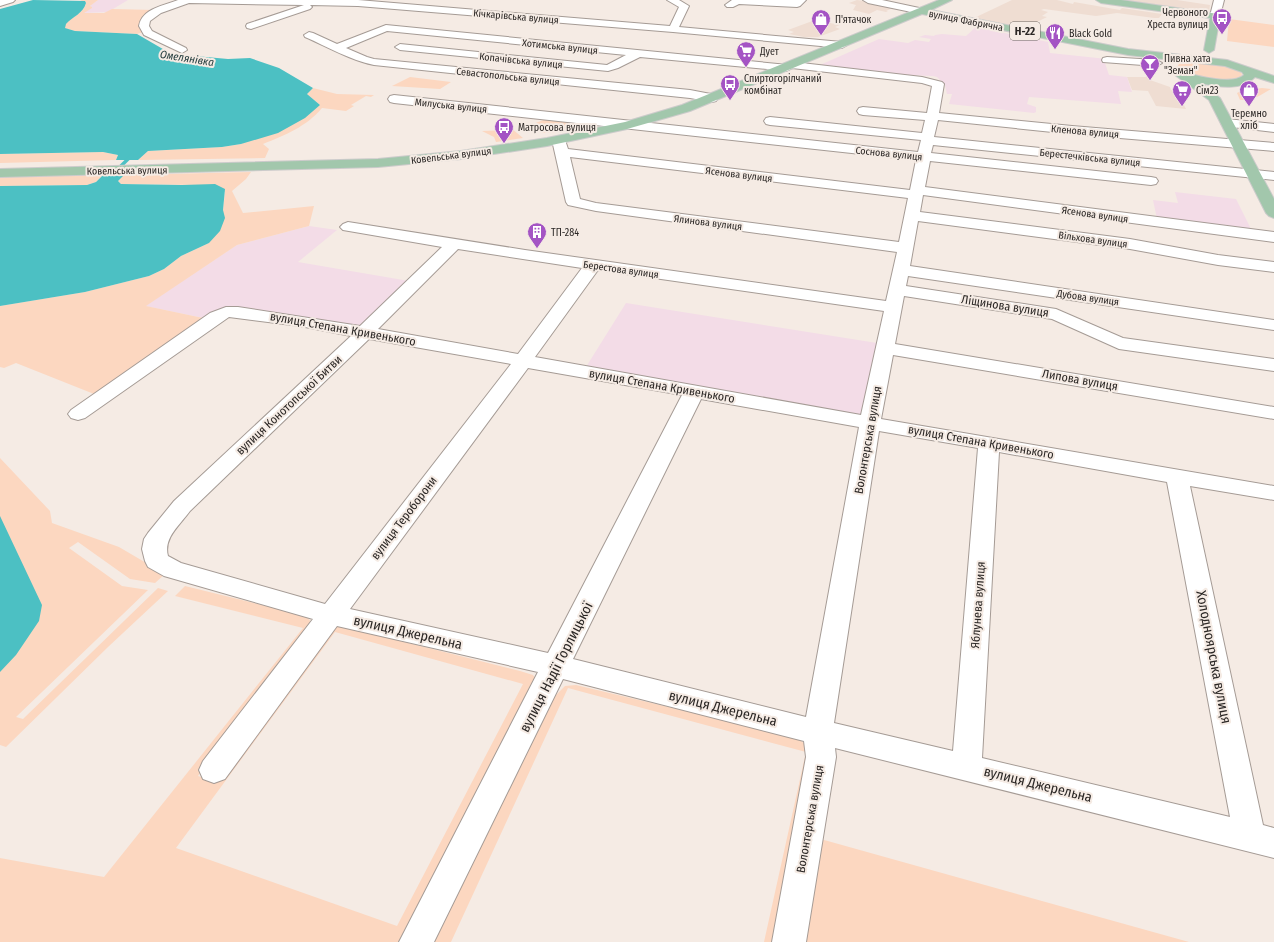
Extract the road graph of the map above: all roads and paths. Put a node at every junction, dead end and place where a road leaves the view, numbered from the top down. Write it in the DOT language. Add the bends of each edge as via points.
graph roads {
  1 [pos="10,0"];
  2 [pos="183,0"];
  3 [pos="189,0"];
  4 [pos="672,0"];
  5 [pos="802,0"];
  6 [pos="868,0"];
  7 [pos="947,0"];
  8 [pos="1101,0"];
  9 [pos="1219,0"];
  10 [pos="323,1"];
  11 [pos="0,3"];
  12 [pos="730,5"];
  13 [pos="921,11"];
  14 [pos="290,13"];
  15 [pos="316,15"];
  16 [pos="1214,16"];
  17 [pos="251,26"];
  18 [pos="673,29"];
  19 [pos="309,35"];
  20 [pos="842,45"];
  21 [pos="400,47"];
  22 [pos="336,48"];
  23 [pos="182,50"];
  24 [pos="1209,50"];
  25 [pos="1128,52"];
  26 [pos="638,53"];
  27 [pos="1187,59"];
  28 [pos="1107,60"];
  29 [pos="1156,63"];
  30 [pos="790,67"];
  31 [pos="1243,69"];
  32 [pos="1173,71"];
  33 [pos="1274,80"];
  34 [pos="1238,82"];
  35 [pos="1274,85"];
  36 [pos="712,98"];
  37 [pos="1214,98"];
  38 [pos="394,99"];
  39 [pos="863,111"];
  40 [pos="931,116"];
  41 [pos="770,121"];
  42 [pos="1227,123"];
  43 [pos="627,125"];
  44 [pos="1274,128"];
  45 [pos="1238,144"];
  46 [pos="926,145"];
  47 [pos="560,146"];
  48 [pos="1274,147"];
  49 [pos="0,173"];
  50 [pos="1254,174"];
  51 [pos="1274,176"];
  52 [pos="1151,181"];
  53 [pos="916,193"];
  54 [pos="1274,213"];
  55 [pos="912,216"];
  56 [pos="348,227"];
  57 [pos="1274,237"];
  58 [pos="454,244"];
  59 [pos="906,248"];
  60 [pos="593,265"];
  61 [pos="1274,267"];
  62 [pos="901,270"];
  63 [pos="896,298"];
  64 [pos="1274,325"];
  65 [pos="364,333"];
  66 [pos="886,348"];
  67 [pos="523,361"];
  68 [pos="1274,365"];
  69 [pos="694,392"];
  70 [pos="1274,412"];
  71 [pos="78,414"];
  72 [pos="870,423"];
  73 [pos="989,444"];
  74 [pos="1178,476"];
  75 [pos="1274,493"];
  76 [pos="173,570"];
  77 [pos="332,615"];
  78 [pos="557,666"];
  79 [pos="818,732"];
  80 [pos="967,767"];
  81 [pos="214,770"];
  82 [pos="1262,840"];
  83 [pos="416,942"];
  84 [pos="790,942"];
  1 -- 11 [label="street"];
  2 -- 3 [label="street, Кічкарівська вулиця"];
  3 -- 10 [label="street, Кічкарівська вулиця"];
  3 -- 23 [label="street, Кічкарівська вулиця" via="152,13 144,22 148,33"];
  4 -- 18 [label="street" via="684,6"];
  5 -- 12 [label="street" via="797,4 737,1"];
  6 -- 13 [label="street"];
  7 -- 13 [label="main road, Ковельська вулиця"];
  8 -- 16 [label="main road"];
  9 -- 16 [label="street"];
  10 -- 14 [label="street"];
  10 -- 18 [label="street, Кічкарівська вулиця"];
  13 -- 20 [label="main road, Ковельська вулиця"];
  13 -- 25 [label="main road, вулиця Фабрична / Н-22"];
  14 -- 15 [label="street"];
  14 -- 17 [label="street"];
  16 -- 24 [label="main road"];
  18 -- 20 [label="street, Кічкарівська вулиця"];
  19 -- 22 [label="street, Севастопольська вулиця"];
  20 -- 30 [label="main road, Ковельська вулиця"];
  21 -- 26 [label="street, Копачівська вулиця" via="608,68"];
  22 -- 26 [label="street, Хотимська вулиця" via="386,28"];
  22 -- 36 [label="street, Севастопольська вулиця" via="364,60 381,63"];
  24 -- 27 [label="main road"];
  24 -- 31 [label="main road"];
  25 -- 27 [label="main road, вулиця Фабрична / Н-22"];
  25 -- 29 [label="main road, вулиця Фабрична / Н-22"];
  26 -- 30 [label="street, Хотимська вулиця"];
  27 -- 31 [label="main road, Н-22" via="1214,60"];
  27 -- 32 [label="main road" via="1172,63 1170,66"];
  28 -- 29 [label="street, вулиця Фабрична"];
  29 -- 32 [label="main road, вулиця Фабрична / Н-22"];
  30 -- 36 [label="main road, Ковельська вулиця"];
  30 -- 40 [label="street, Волонтерська вулиця" via="934,82 938,87"];
  31 -- 33 [label="main road"];
  31 -- 34 [label="main road" via="1250,76"];
  32 -- 34 [label="main road" via="1208,81"];
  32 -- 37 [label="main road, Н-22"];
  34 -- 35 [label="main road"];
  34 -- 37 [label="main road"];
  36 -- 43 [label="main road, Ковельська вулиця"];
  37 -- 42 [label="main road, Н-22"];
  38 -- 43 [label="street, Милуська вулиця"];
  39 -- 40 [label="street, Кленова вулиця"];
  40 -- 45 [label="street, Кленова вулиця"];
  40 -- 46 [label="street, Волонтерська вулиця"];
  41 -- 46 [label="street, Берестечківська вулиця"];
  42 -- 44 [label="street"];
  42 -- 45 [label="main road, Н-22"];
  43 -- 46 [label="street, Соснова вулиця"];
  43 -- 47 [label="main road, Ковельська вулиця"];
  45 -- 48 [label="street, Кленова вулиця"];
  45 -- 50 [label="main road, Н-22"];
  46 -- 50 [label="street, Берестечківська вулиця"];
  46 -- 52 [label="street, Соснова вулиця"];
  46 -- 53 [label="street, Волонтерська вулиця"];
  47 -- 49 [label="main road, Ковельська вулиця" via="378,163"];
  47 -- 53 [label="street, Ясенова вулиця"];
  47 -- 59 [label="street, Ялинова вулиця" via="574,202"];
  50 -- 51 [label="street, Берестечківська вулиця"];
  50 -- 54 [label="main road, Н-22"];
  53 -- 55 [label="street, Волонтерська вулиця"];
  53 -- 57 [label="street, Ясенова вулиця"];
  55 -- 59 [label="street, Волонтерська вулиця"];
  55 -- 61 [label="street, Вільхова вулиця" via="1130,244"];
  56 -- 58 [label="street, Берестова вулиця"];
  58 -- 60 [label="street, Берестова вулиця"];
  58 -- 65 [label="street, вулиця Конотопської Битви"];
  59 -- 62 [label="street, Волонтерська вулиця"];
  60 -- 63 [label="street, Берестова вулиця"];
  60 -- 67 [label="street, вулиця Тероборони"];
  62 -- 63 [label="street, Волонтерська вулиця"];
  62 -- 64 [label="street, Дубова вулиця"];
  63 -- 66 [label="street, Волонтерська вулиця"];
  63 -- 68 [label="street, Ліщинова вулиця" via="1056,314 1119,343"];
  65 -- 67 [label="street, вулиця Степана Кривенького"];
  65 -- 71 [label="street, вулиця Степана Кривенького" via="300,321 226,312 201,326"];
  65 -- 76 [label="street, вулиця Конотопської Битви" via="182,506 156,539 154,550 157,561"];
  66 -- 70 [label="street, Липова вулиця"];
  66 -- 72 [label="street, Волонтерська вулиця"];
  67 -- 69 [label="street, вулиця Степана Кривенького"];
  67 -- 77 [label="street, вулиця Тероборони"];
  69 -- 72 [label="street, вулиця Степана Кривенького"];
  69 -- 78 [label="street, вулиця Надії Горлицької"];
  72 -- 73 [label="street, вулиця Степана Кривенького"];
  72 -- 79 [label="street, Волонтерська вулиця"];
  73 -- 74 [label="street, вулиця Степана Кривенького"];
  73 -- 80 [label="street, Яблунева вулиця"];
  74 -- 75 [label="street, вулиця Степана Кривенького"];
  74 -- 82 [label="street, Холодноярська вулиця"];
  76 -- 77 [label="street, вулиця Джерельна"];
  77 -- 78 [label="street, вулиця Джерельна"];
  77 -- 81 [label="street, вулиця Тероборони"];
  78 -- 79 [label="street, вулиця Джерельна"];
  78 -- 83 [label="street, вулиця Надії Горлицької"];
  79 -- 80 [label="street, вулиця Джерельна"];
  79 -- 84 [label="street, Волонтерська вулиця" via="821,757"];
  80 -- 82 [label="street, вулиця Джерельна"];
}
